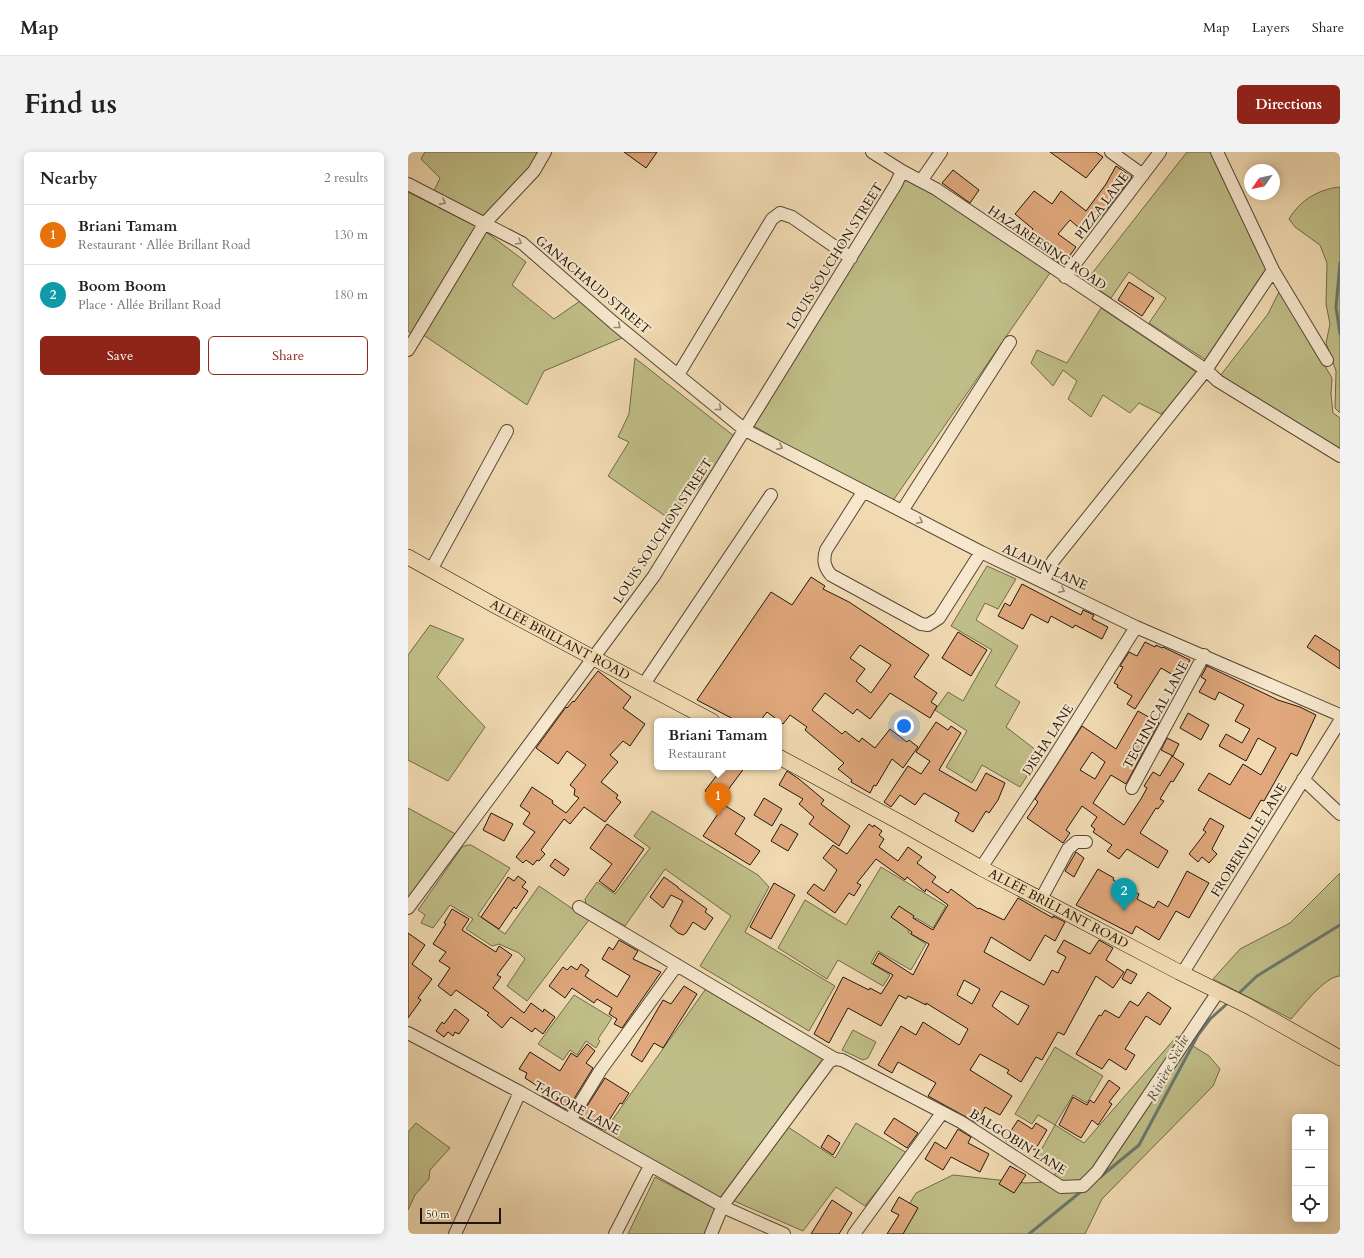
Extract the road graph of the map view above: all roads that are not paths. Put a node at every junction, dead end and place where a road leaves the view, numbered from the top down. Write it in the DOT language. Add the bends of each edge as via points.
graph roads {
  1 [pos="545,152"];
  2 [pos="872,152"];
  3 [pos="941,152"];
  4 [pos="1111,152"];
  5 [pos="1160,152"];
  6 [pos="1217,152"];
  7 [pos="902,171"];
  8 [pos="1143,174"];
  9 [pos="921,181"];
  10 [pos="408,184"];
  11 [pos="484,224"];
  12 [pos="851,258"];
  13 [pos="1273,270"];
  14 [pos="1065,277"];
  15 [pos="1010,342"];
  16 [pos="408,350"];
  17 [pos="1328,360"];
  18 [pos="1206,370"];
  19 [pos="678,375"];
  20 [pos="745,430"];
  21 [pos="506,431"];
  22 [pos="1340,456"];
  23 [pos="863,492"];
  24 [pos="771,495"];
  25 [pos="902,511"];
  26 [pos="981,552"];
  27 [pos="408,557"];
  28 [pos="431,570"];
  29 [pos="1044,581"];
  30 [pos="1136,626"];
  31 [pos="1204,655"];
  32 [pos="594,657"];
  33 [pos="644,684"];
  34 [pos="1340,715"];
  35 [pos="706,718"];
  36 [pos="1340,721"];
  37 [pos="782,759"];
  38 [pos="1303,779"];
  39 [pos="1132,788"];
  40 [pos="1340,814"];
  41 [pos="1086,842"];
  42 [pos="981,868"];
  43 [pos="1040,899"];
  44 [pos="579,907"];
  45 [pos="408,908"];
  46 [pos="676,965"];
  47 [pos="1182,974"];
  48 [pos="1219,993"];
  49 [pos="408,1033"];
  50 [pos="1340,1058"];
  51 [pos="835,1059"];
  52 [pos="520,1092"];
  53 [pos="942,1113"];
  54 [pos="570,1120"];
  55 [pos="650,1166"];
  56 [pos="727,1207"];
  57 [pos="455,1234"];
  58 [pos="616,1234"];
  59 [pos="711,1234"];
  60 [pos="784,1234"];
  61 [pos="854,1234"];
  1 -- 11 [label="street" via="534,171"];
  2 -- 7 [label="street, HAZAREESING ROAD"];
  3 -- 9 [label="street"];
  4 -- 8 [label="street"];
  5 -- 8 [label="street, PIZZA LANE"];
  6 -- 13 [label="street"];
  7 -- 9 [label="street, HAZAREESING ROAD"];
  7 -- 12 [label="street, LOUIS SOUCHON STREET"];
  8 -- 14 [label="street, PIZZA LANE"];
  9 -- 14 [label="street, HAZAREESING ROAD"];
  10 -- 11 [label="street, GANACHAUD STREET, one-way"];
  11 -- 16 [label="street"];
  11 -- 19 [label="street, GANACHAUD STREET, one-way" via="522,243"];
  12 -- 19 [label="street" via="792,217 780,213 772,219"];
  12 -- 20 [label="street, LOUIS SOUCHON STREET"];
  13 -- 17 [label="street"];
  13 -- 18 [label="street"];
  14 -- 18 [label="street, HAZAREESING ROAD"];
  15 -- 25 [label="street"];
  18 -- 22 [label="street, HAZAREESING ROAD" via="1218,381"];
  18 -- 29 [label="street" via="1053,561"];
  19 -- 20 [label="street, GANACHAUD STREET, one-way"];
  20 -- 23 [label="street, ALADIN LANE, one-way"];
  20 -- 32 [label="street, LOUIS SOUCHON STREET" via="654,576"];
  21 -- 28 [label="street"];
  23 -- 25 [label="street, ALADIN LANE"];
  23 -- 26 [label="street" via="826,550 826,570 922,624 928,625 939,618"];
  24 -- 33 [label="street"];
  25 -- 26 [label="street, ALADIN LANE, one-way"];
  26 -- 29 [label="street, ALADIN LANE"];
  27 -- 28 [label="main road, ALLÉE BRILLANT ROAD"];
  28 -- 32 [label="main road, ALLÉE BRILLANT ROAD"];
  29 -- 30 [label="street, ALADIN LANE, one-way"];
  30 -- 31 [label="street, ALADIN LANE"];
  30 -- 42 [label="street, DISHA LANE"];
  31 -- 34 [label="street, ALADIN LANE"];
  31 -- 39 [label="street, TECHNICAL LANE"];
  32 -- 33 [label="main road, ALLÉE BRILLANT ROAD"];
  32 -- 45 [label="street, LOUIS SOUCHON STREET"];
  33 -- 35 [label="main road, ALLÉE BRILLANT ROAD"];
  36 -- 38 [label="street, FROBERVILLE LANE"];
  37 -- 42 [label="main road, ALLÉE BRILLANT ROAD"];
  38 -- 40 [label="street"];
  38 -- 47 [label="street, FROBERVILLE LANE"];
  41 -- 43 [label="street" via="1076,842 1068,849"];
  42 -- 43 [label="main road, ALLÉE BRILLANT ROAD"];
  43 -- 47 [label="main road, ALLÉE BRILLANT ROAD"];
  44 -- 46 [label="street, BALGOBIN LANE"];
  46 -- 51 [label="street, BALGOBIN LANE"];
  46 -- 54 [label="street" via="600,1071"];
  47 -- 48 [label="main road, ALLÉE BRILLANT ROAD"];
  48 -- 50 [label="main road, ALLÉE BRILLANT ROAD" via="1248,1006"];
  48 -- 53 [label="street, BALGOBIN LANE" via="1105,1160 1083,1186 1061,1187 961,1122"];
  49 -- 52 [label="street, TAGORE LANE"];
  51 -- 53 [label="street, BALGOBIN LANE" via="842,1060"];
  51 -- 56 [label="street" via="829,1062"];
  52 -- 54 [label="street, TAGORE LANE"];
  52 -- 57 [label="street"];
  53 -- 61 [label="street"];
  54 -- 55 [label="street, TAGORE LANE"];
  55 -- 56 [label="street, TAGORE LANE"];
  55 -- 58 [label="street"];
  56 -- 59 [label="street"];
  56 -- 60 [label="street, TAGORE LANE"];
}
